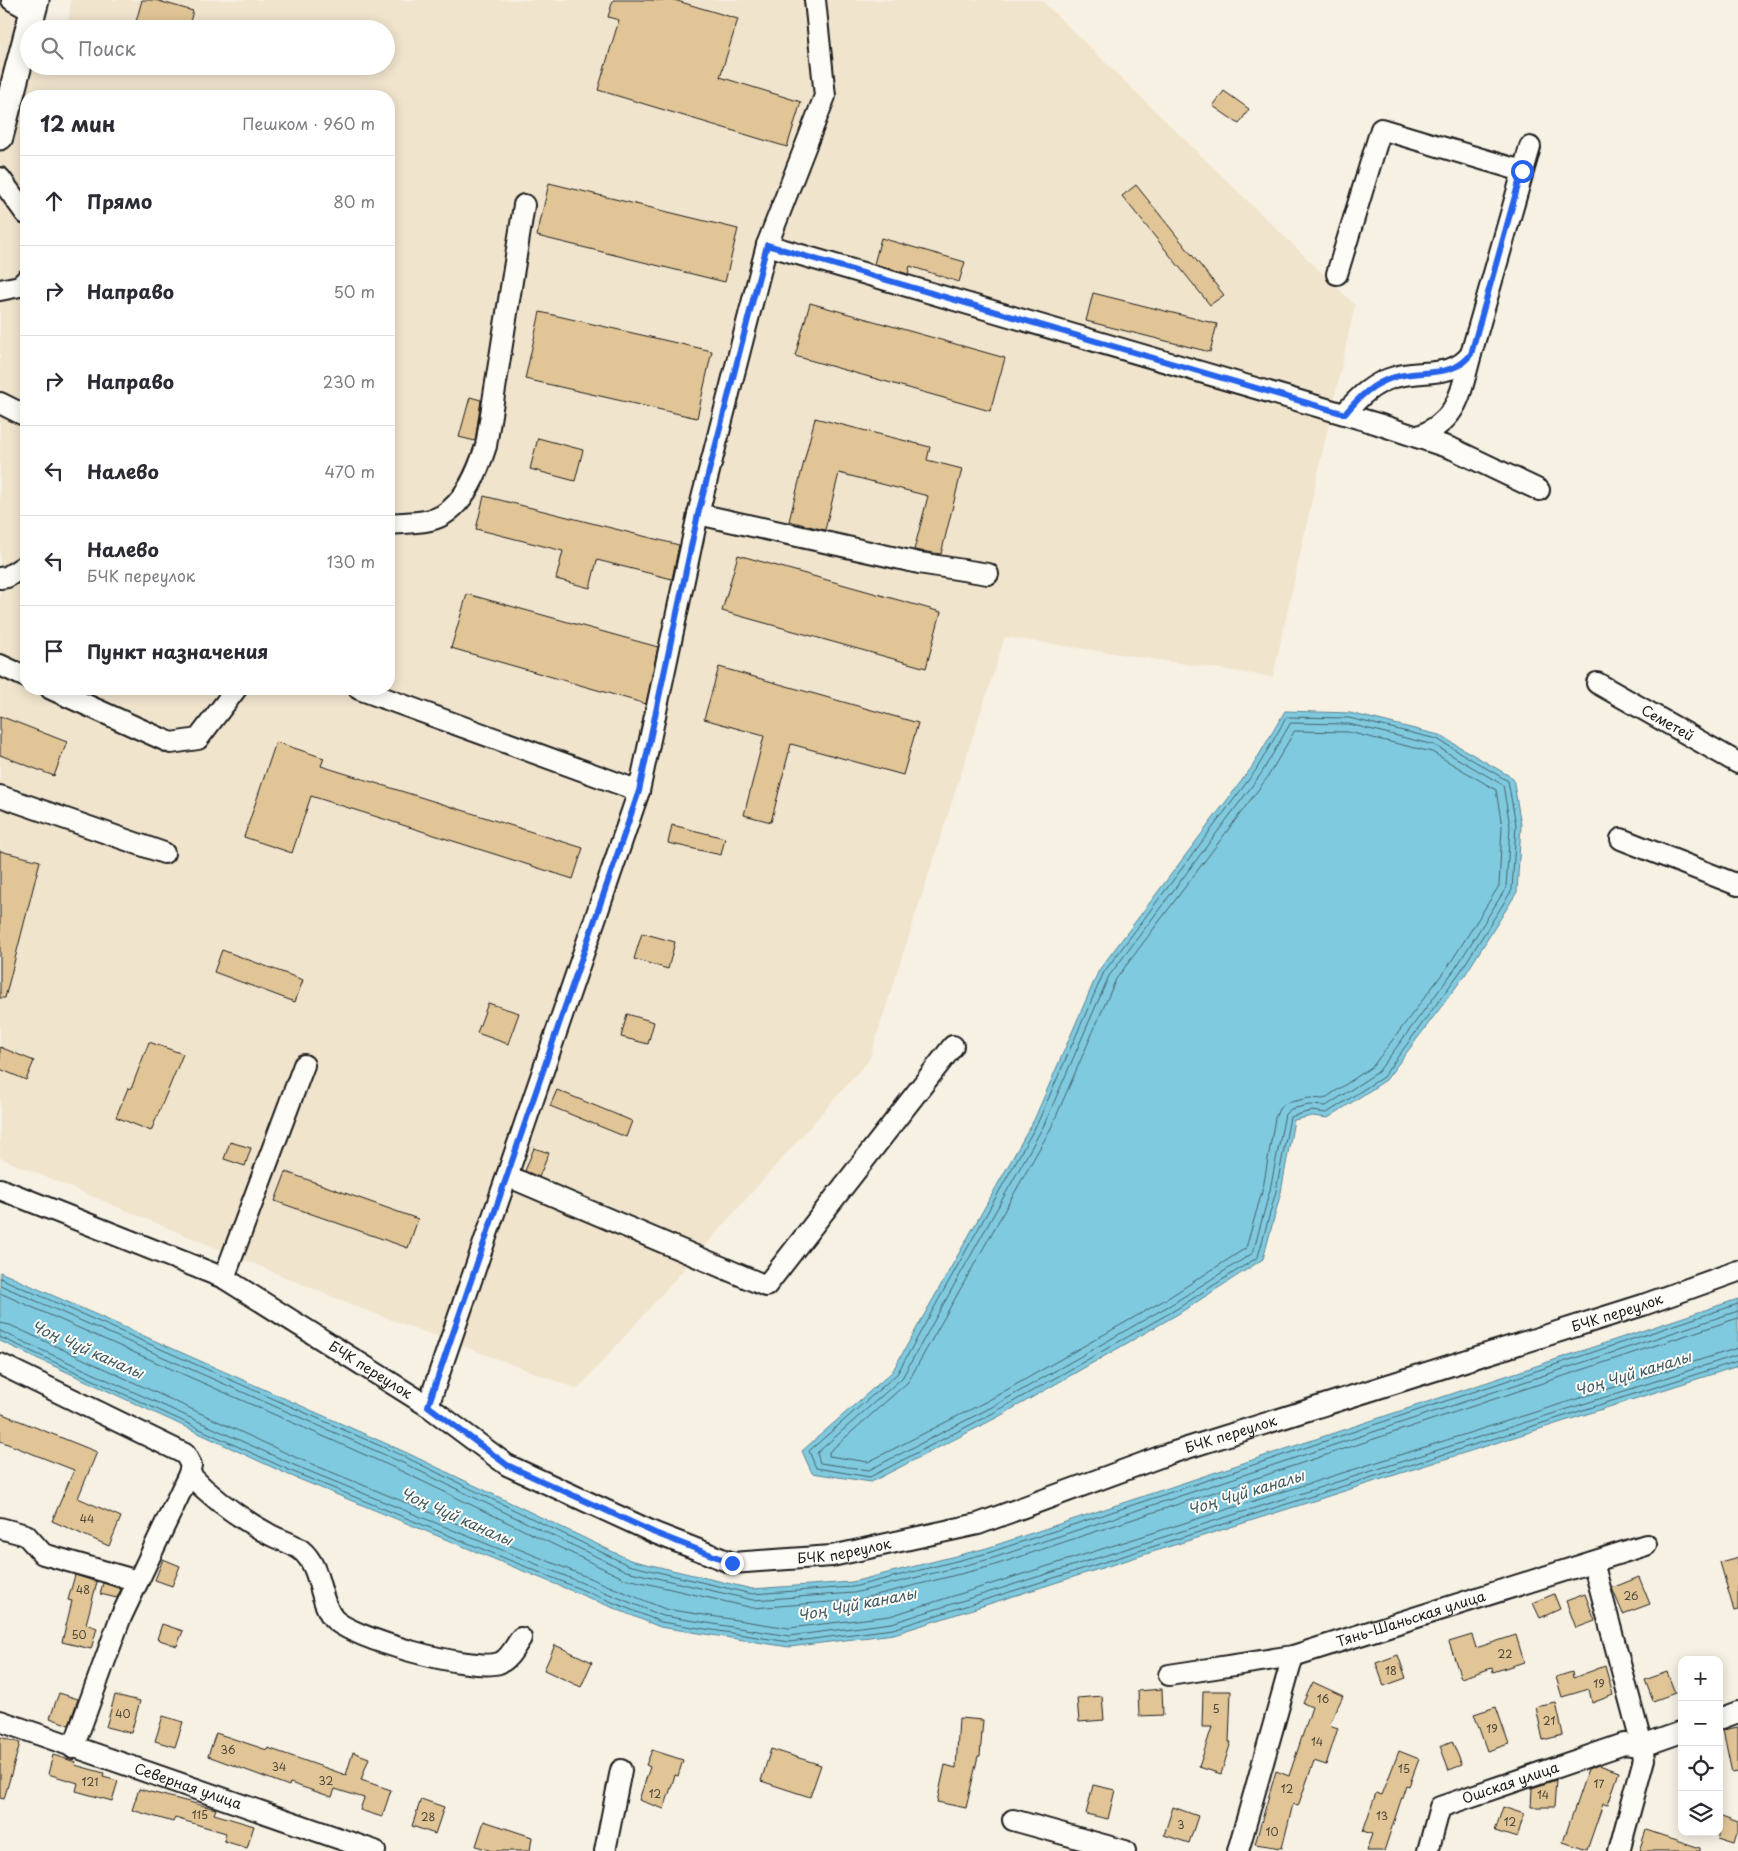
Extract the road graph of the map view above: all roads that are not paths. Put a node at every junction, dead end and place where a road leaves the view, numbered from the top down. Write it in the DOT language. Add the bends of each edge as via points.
graph roads {
  1 [pos="816,0"];
  2 [pos="26,4"];
  3 [pos="23,20"];
  4 [pos="20,35"];
  5 [pos="0,137"];
  6 [pos="1530,147"];
  7 [pos="1522,171"];
  8 [pos="0,178"];
  9 [pos="524,205"];
  10 [pos="20,206"];
  11 [pos="767,245"];
  12 [pos="1336,274"];
  13 [pos="20,286"];
  14 [pos="0,290"];
  15 [pos="1471,354"];
  16 [pos="0,403"];
  17 [pos="20,413"];
  18 [pos="1345,414"];
  19 [pos="1416,436"];
  20 [pos="1539,490"];
  21 [pos="698,514"];
  22 [pos="395,524"];
  23 [pos="20,568"];
  24 [pos="988,574"];
  25 [pos="3,577"];
  26 [pos="20,581"];
  27 [pos="0,665"];
  28 [pos="20,674"];
  29 [pos="1597,684"];
  30 [pos="64,695"];
  31 [pos="231,695"];
  32 [pos="376,695"];
  33 [pos="1738,762"];
  34 [pos="639,791"];
  35 [pos="0,796"];
  36 [pos="1621,839"];
  37 [pos="164,853"];
  38 [pos="1738,885"];
  39 [pos="953,1046"];
  40 [pos="304,1065"];
  41 [pos="507,1176"];
  42 [pos="0,1189"];
  43 [pos="1738,1271"];
  44 [pos="224,1278"];
  45 [pos="0,1364"];
  46 [pos="428,1406"];
  47 [pos="189,1474"];
  48 [pos="0,1528"];
  49 [pos="1646,1545"];
  50 [pos="1593,1562"];
  51 [pos="138,1581"];
  52 [pos="521,1638"];
  53 [pos="1293,1656"];
  54 [pos="1169,1675"];
  55 [pos="1738,1712"];
  56 [pos="1723,1718"];
  57 [pos="0,1721"];
  58 [pos="1678,1733"];
  59 [pos="1633,1745"];
  60 [pos="73,1748"];
  61 [pos="621,1770"];
  62 [pos="1012,1820"];
  63 [pos="375,1851"];
  64 [pos="605,1851"];
  65 [pos="1126,1851"];
  66 [pos="1238,1851"];
  67 [pos="1428,1851"];
  68 [pos="1619,1851"];
  1 -- 11 [label="street" via="825,96"];
  2 -- 3 [label="main road"];
  4 -- 5 [label="main road"];
  6 -- 7 [label="street"];
  7 -- 12 [label="street" via="1381,129"];
  7 -- 15 [label="street"];
  8 -- 10 [label="street"];
  9 -- 22 [label="street" via="486,446 478,471 458,501 442,515 425,521"];
  11 -- 18 [label="street"];
  11 -- 21 [label="street"];
  13 -- 14 [label="street"];
  15 -- 18 [label="street" via="1464,364 1454,369 1396,376 1377,384 1362,394"];
  15 -- 19 [label="street" via="1455,407 1436,429"];
  16 -- 17 [label="street"];
  18 -- 19 [label="street"];
  19 -- 20 [label="street" via="1453,449"];
  21 -- 24 [label="street" via="919,563"];
  21 -- 34 [label="street"];
  23 -- 25 [label="street"];
  25 -- 26 [label="street"];
  27 -- 28 [label="street"];
  29 -- 33 [label="street, Семетей"];
  30 -- 31 [label="street" via="171,743 198,739"];
  32 -- 34 [label="street"];
  34 -- 41 [label="street"];
  35 -- 37 [label="street"];
  36 -- 38 [label="street"];
  39 -- 41 [label="street" via="766,1286"];
  40 -- 44 [label="street"];
  41 -- 46 [label="street"];
  42 -- 44 [label="street, БЧК переулок"];
  43 -- 46 [label="street, БЧК переулок" via="1643,1305 1168,1454 978,1524 832,1556 732,1563 655,1533 507,1465"];
  44 -- 46 [label="street, БЧК переулок"];
  45 -- 47 [label="street" via="185,1454 191,1465"];
  47 -- 51 [label="street"];
  47 -- 52 [label="street" via="208,1494 232,1511 304,1552 312,1564 332,1617 342,1627 436,1658 489,1665 506,1659"];
  48 -- 51 [label="street" via="26,1535 43,1554"];
  49 -- 50 [label="street, Тянь-Шаньская улица"];
  50 -- 53 [label="street, Тянь-Шаньская улица"];
  50 -- 59 [label="street"];
  51 -- 60 [label="street" via="120,1619"];
  53 -- 54 [label="street, Тянь-Шаньская улица"];
  53 -- 66 [label="street"];
  55 -- 56 [label="street"];
  57 -- 60 [label="street, Северная улица"];
  58 -- 59 [label="street, Ошская улица"];
  59 -- 67 [label="street, Ошская улица" via="1440,1807"];
  59 -- 68 [label="street" via="1644,1759"];
  60 -- 63 [label="street, Северная улица"];
  61 -- 64 [label="street"];
  62 -- 65 [label="street"];
}
